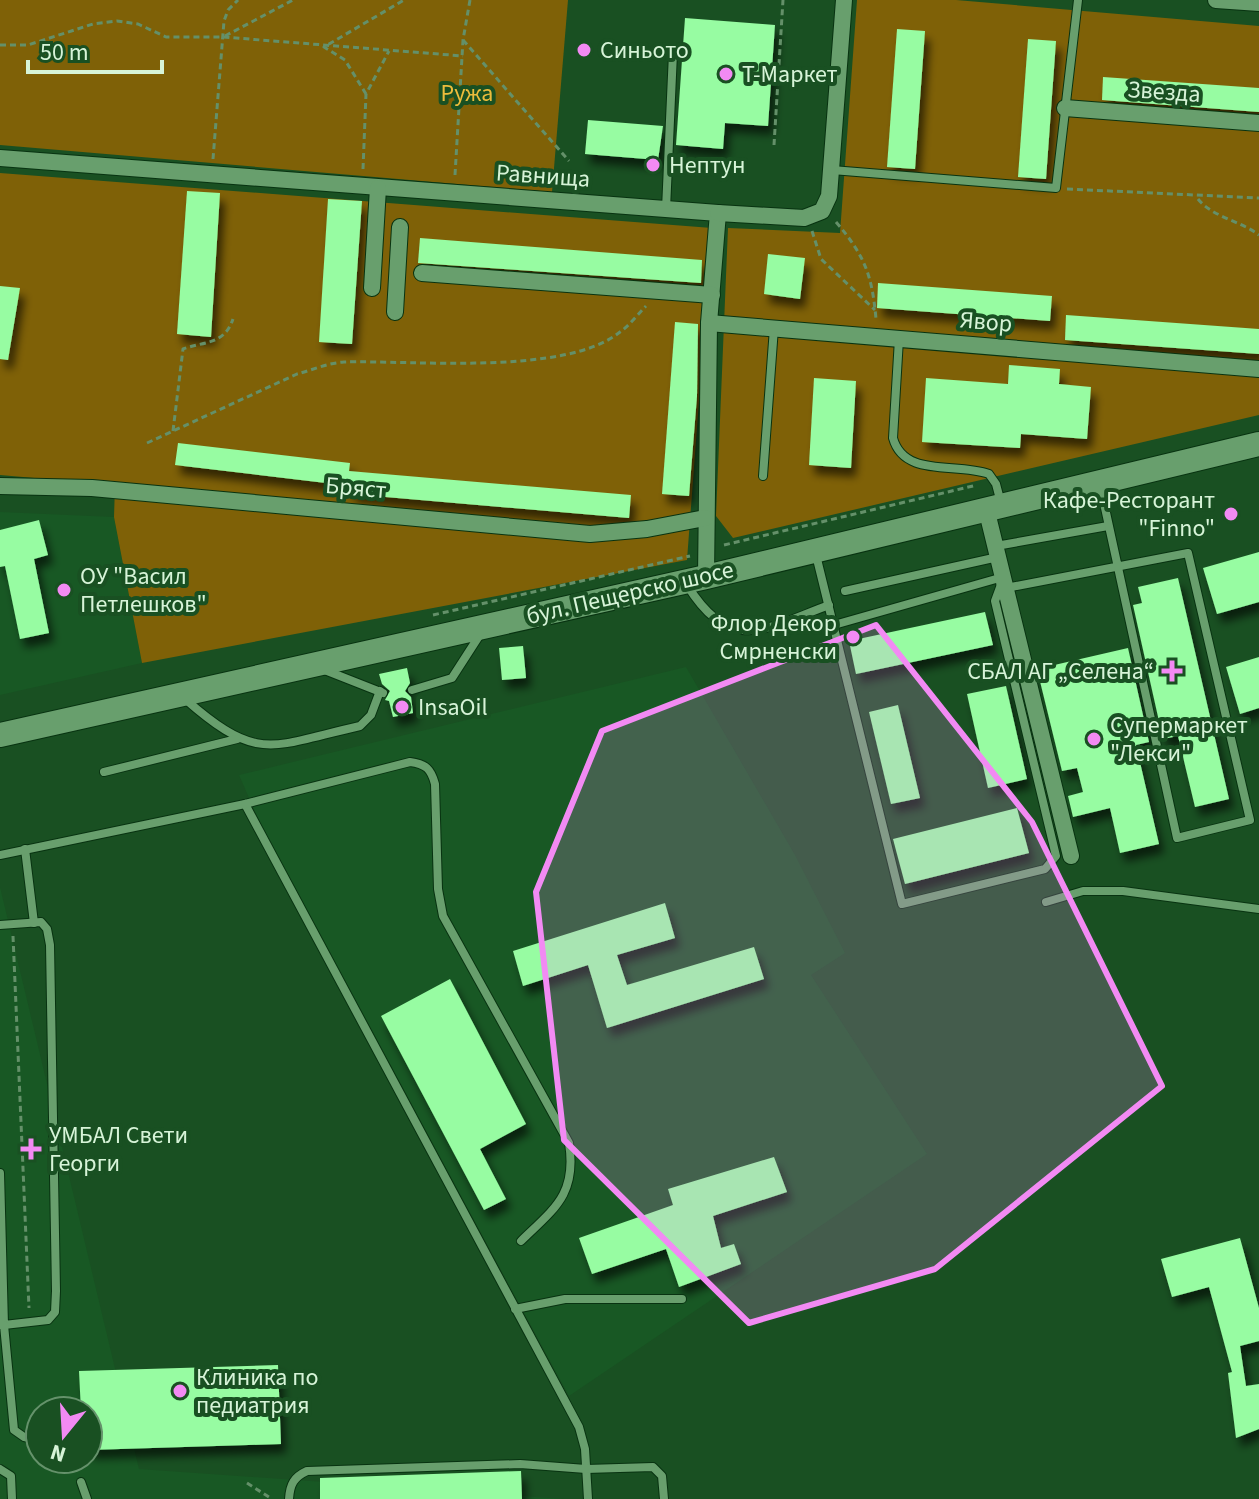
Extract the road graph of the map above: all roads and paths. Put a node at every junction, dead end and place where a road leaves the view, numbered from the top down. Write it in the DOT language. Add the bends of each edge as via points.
graph roads {
  1 [pos="238,0"];
  2 [pos="293,0"];
  3 [pos="404,0"];
  4 [pos="470,0"];
  5 [pos="783,0"];
  6 [pos="844,0"];
  7 [pos="1078,0"];
  8 [pos="1216,0"];
  9 [pos="1259,3"];
  10 [pos="223,37"];
  11 [pos="463,40"];
  12 [pos="0,45"];
  13 [pos="324,47"];
  14 [pos="389,51"];
  15 [pos="673,53"];
  16 [pos="463,56"];
  17 [pos="366,94"];
  18 [pos="1065,108"];
  19 [pos="1259,123"];
  20 [pos="774,145"];
  21 [pos="0,158"];
  22 [pos="569,161"];
  23 [pos="831,170"];
  24 [pos="212,175"];
  25 [pos="370,188"];
  26 [pos="1056,188"];
  27 [pos="454,194"];
  28 [pos="1197,198"];
  29 [pos="1259,198"];
  30 [pos="666,209"];
  31 [pos="817,211"];
  32 [pos="718,213"];
  33 [pos="400,227"];
  34 [pos="1259,235"];
  35 [pos="422,273"];
  36 [pos="396,277"];
  37 [pos="659,291"];
  38 [pos="712,295"];
  39 [pos="875,310"];
  40 [pos="395,312"];
  41 [pos="233,319"];
  42 [pos="709,323"];
  43 [pos="774,328"];
  44 [pos="878,337"];
  45 [pos="899,339"];
  46 [pos="1259,369"];
  47 [pos="173,431"];
  48 [pos="147,443"];
  49 [pos="1259,444"];
  50 [pos="763,476"];
  51 [pos="994,481"];
  52 [pos="1099,481"];
  53 [pos="0,486"];
  54 [pos="994,506"];
  55 [pos="705,518"];
  56 [pos="1108,526"];
  57 [pos="815,550"];
  58 [pos="704,551"];
  59 [pos="998,552"];
  60 [pos="1117,569"];
  61 [pos="695,579"];
  62 [pos="1005,582"];
  63 [pos="845,591"];
  64 [pos="829,605"];
  65 [pos="430,615"];
  66 [pos="486,625"];
  67 [pos="834,625"];
  68 [pos="314,666"];
  69 [pos="412,690"];
  70 [pos="181,696"];
  71 [pos="0,735"];
  72 [pos="237,739"];
  73 [pos="104,772"];
  74 [pos="245,804"];
  75 [pos="25,849"];
  76 [pos="0,855"];
  77 [pos="1071,856"];
  78 [pos="1046,902"];
  79 [pos="1259,909"];
  80 [pos="34,923"];
  81 [pos="12,924"];
  82 [pos="0,925"];
  83 [pos="0,1173"];
  84 [pos="521,1241"];
  85 [pos="682,1299"];
  86 [pos="515,1309"];
  87 [pos="29,1322"];
  88 [pos="2,1325"];
  89 [pos="24,1437"];
  90 [pos="0,1469"];
  91 [pos="586,1469"];
  92 [pos="81,1482"];
  93 [pos="247,1483"];
  94 [pos="0,1491"];
  95 [pos="12,1495"];
  96 [pos="87,1499"];
  97 [pos="272,1499"];
  98 [pos="289,1499"];
  99 [pos="588,1499"];
  100 [pos="664,1499"];
  1 -- 10 [label="path" via="228,10"];
  2 -- 10 [label="path"];
  3 -- 13 [label="path"];
  4 -- 11 [label="path"];
  5 -- 20 [label="path"];
  6 -- 23 [label="street"];
  7 -- 18 [label="lane"];
  8 -- 9 [label="street"];
  10 -- 12 [label="path" via="166,37 117,21 28,45"];
  10 -- 13 [label="path"];
  10 -- 24 [label="path"];
  11 -- 16 [label="path"];
  11 -- 22 [label="path"];
  13 -- 14 [label="path"];
  13 -- 17 [label="path" via="345,60"];
  14 -- 16 [label="path"];
  14 -- 17 [label="path"];
  15 -- 30 [label="lane"];
  16 -- 27 [label="path"];
  17 -- 25 [label="path"];
  18 -- 19 [label="street, Звезда"];
  18 -- 26 [label="lane"];
  21 -- 24 [label="street, Равнища"];
  23 -- 26 [label="lane"];
  23 -- 31 [label="street" via="829,196"];
  24 -- 25 [label="street, Равнища"];
  25 -- 27 [label="street, Равнища"];
  25 -- 36 [label="street" via="372,281"];
  26 -- 28 [label="path"];
  27 -- 30 [label="street, Равнища"];
  28 -- 29 [label="path"];
  28 -- 34 [label="path" via="1204,207"];
  30 -- 32 [label="street, Равнища"];
  31 -- 32 [label="street, Равнища"];
  31 -- 39 [label="path" via="863,257"];
  31 -- 39 [label="path" via="815,245 821,259"];
  32 -- 38 [label="street"];
  33 -- 36 [label="street"];
  35 -- 37 [label="street"];
  36 -- 40 [label="street"];
  37 -- 38 [label="street"];
  37 -- 47 [label="path" via="619,334 585,348 540,360 342,362 297,374"];
  38 -- 42 [label="street"];
  39 -- 44 [label="path"];
  41 -- 47 [label="path" via="220,340 183,349"];
  42 -- 43 [label="street, Явор"];
  42 -- 55 [label="street"];
  43 -- 44 [label="street, Явор"];
  43 -- 50 [label="lane"];
  44 -- 45 [label="street, Явор"];
  45 -- 46 [label="street, Явор"];
  45 -- 51 [label="lane" via="893,438 897,453 909,463 977,470"];
  47 -- 48 [label="path"];
  49 -- 52 [label="main road, бул. Пещерско шосе"];
  51 -- 54 [label="lane"];
  51 -- 58 [label="path"];
  52 -- 54 [label="main road, бул. Пещерско шосе"];
  52 -- 56 [label="lane"];
  53 -- 55 [label="street, Бряст" via="92,488 590,534"];
  54 -- 57 [label="main road, бул. Пещерско шосе"];
  54 -- 59 [label="street"];
  55 -- 58 [label="street"];
  56 -- 59 [label="lane"];
  56 -- 60 [label="lane"];
  57 -- 61 [label="main road, бул. Пещерско шосе"];
  57 -- 64 [label="lane"];
  58 -- 61 [label="street"];
  58 -- 65 [label="path"];
  59 -- 62 [label="street"];
  59 -- 63 [label="lane"];
  60 -- 60 [label="lane" via="1177,838 1250,820 1188,553"];
  60 -- 62 [label="lane"];
  61 -- 64 [label="lane" via="703,612 724,626 754,633"];
  61 -- 66 [label="main road, бул. Пещерско шосе"];
  62 -- 67 [label="lane"];
  62 -- 67 [label="lane" via="995,601 1056,856 1045,869 902,904"];
  62 -- 77 [label="street"];
  64 -- 67 [label="lane"];
  66 -- 68 [label="main road, бул. Пещерско шосе"];
  66 -- 69 [label="lane" via="452,678"];
  68 -- 70 [label="main road, бул. Пещерско шосе"];
  68 -- 72 [label="lane" via="382,692 360,726 274,745"];
  70 -- 71 [label="main road, бул. Пещерско шосе"];
  70 -- 72 [label="lane"];
  72 -- 73 [label="lane"];
  74 -- 75 [label="lane"];
  74 -- 84 [label="lane" via="410,762 432,772 443,916 569,1143 570,1185"];
  74 -- 86 [label="lane"];
  75 -- 76 [label="lane"];
  75 -- 80 [label="lane"];
  78 -- 79 [label="lane" via="1083,891 1123,891"];
  80 -- 81 [label="lane"];
  80 -- 87 [label="lane" via="47,929 50,945 56,1291 55,1312 48,1320"];
  81 -- 82 [label="lane"];
  81 -- 87 [label="path"];
  83 -- 88 [label="lane"];
  85 -- 86 [label="lane" via="565,1299"];
  86 -- 91 [label="lane" via="579,1427"];
  87 -- 88 [label="lane"];
  88 -- 89 [label="lane" via="14,1430"];
  90 -- 95 [label="lane" via="11,1476"];
  91 -- 98 [label="lane" via="520,1464 307,1471 296,1476"];
  91 -- 99 [label="lane"];
  91 -- 100 [label="lane" via="653,1467 662,1476"];
  92 -- 96 [label="lane"];
  93 -- 97 [label="path"];
  94 -- 95 [label="lane"];
}
